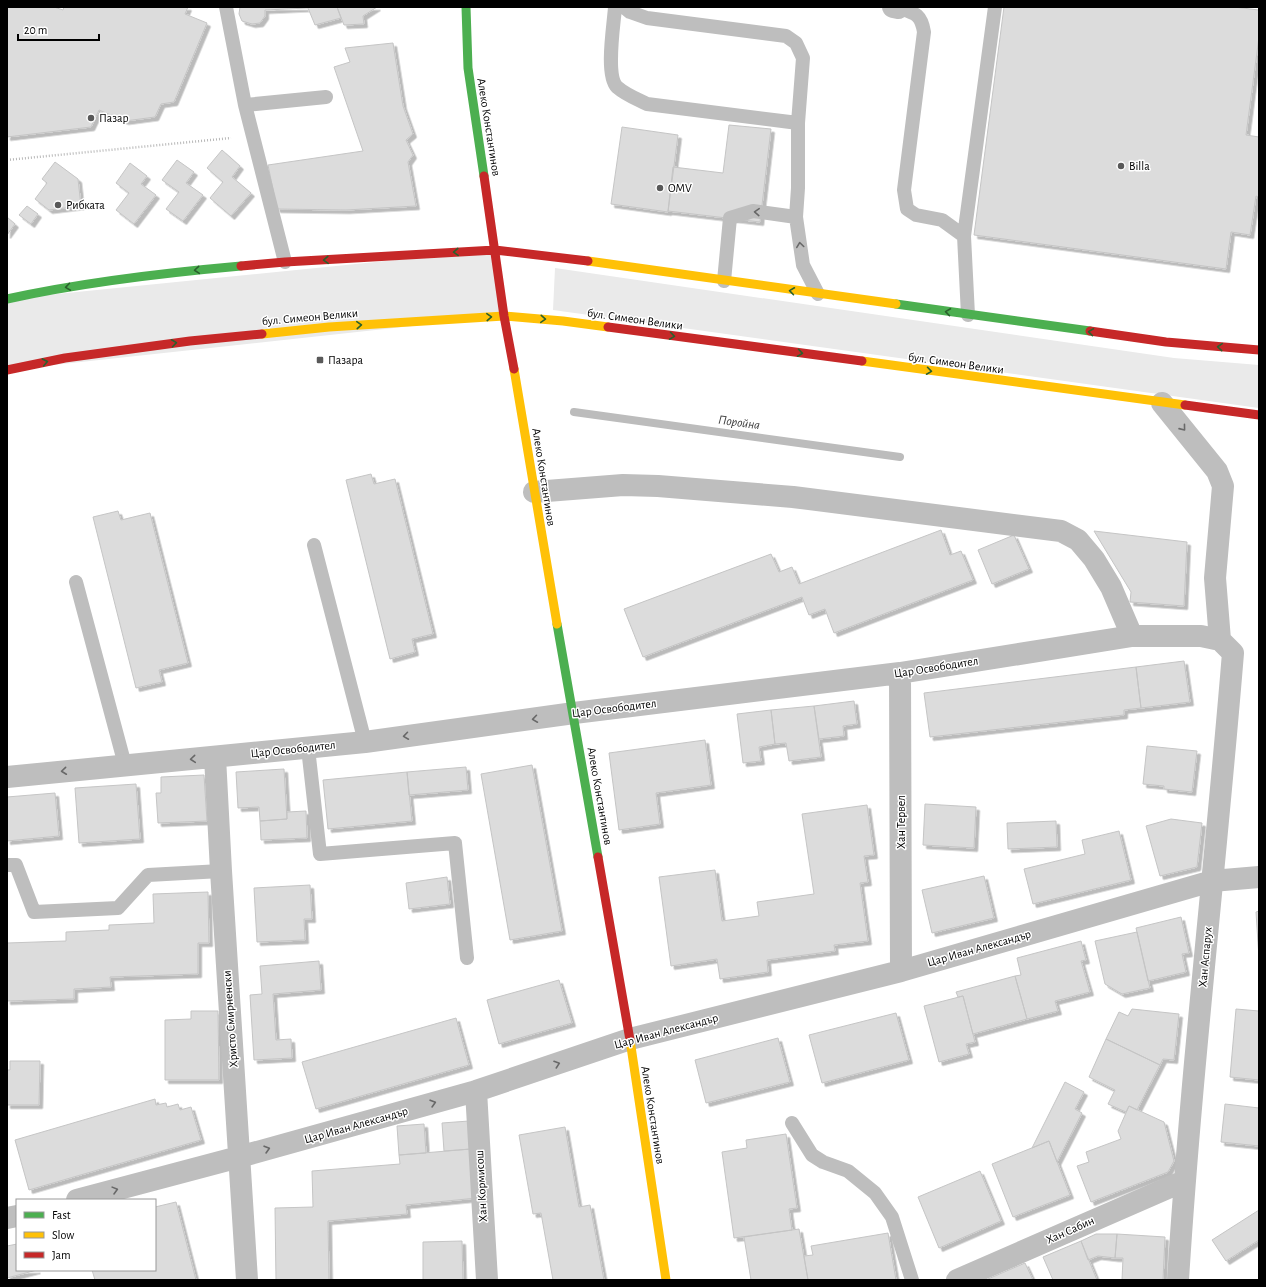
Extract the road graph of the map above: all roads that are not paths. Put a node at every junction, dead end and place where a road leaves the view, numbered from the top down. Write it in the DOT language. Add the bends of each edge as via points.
graph roads {
  1 [pos="226,7"];
  2 [pos="466,7"];
  3 [pos="615,7"];
  4 [pos="624,7"];
  5 [pos="898,7"];
  6 [pos="995,7"];
  7 [pos="326,97"];
  8 [pos="245,105"];
  9 [pos="798,123"];
  10 [pos="796,217"];
  11 [pos="964,236"];
  12 [pos="495,250"];
  13 [pos="285,262"];
  14 [pos="724,281"];
  15 [pos="818,294"];
  16 [pos="7,299"];
  17 [pos="968,315"];
  18 [pos="504,316"];
  19 [pos="1259,350"];
  20 [pos="7,370"];
  21 [pos="1162,403"];
  22 [pos="1259,416"];
  23 [pos="534,492"];
  24 [pos="314,544"];
  25 [pos="76,582"];
  26 [pos="1132,636"];
  27 [pos="1220,640"];
  28 [pos="900,673"];
  29 [pos="574,713"];
  30 [pos="366,742"];
  31 [pos="308,748"];
  32 [pos="215,757"];
  33 [pos="125,765"];
  34 [pos="7,777"];
  35 [pos="7,865"];
  36 [pos="221,871"];
  37 [pos="1259,877"];
  38 [pos="1212,881"];
  39 [pos="467,958"];
  40 [pos="901,971"];
  41 [pos="630,1040"];
  42 [pos="476,1091"];
  43 [pos="792,1123"];
  44 [pos="239,1157"];
  45 [pos="1184,1180"];
  46 [pos="81,1199"];
  47 [pos="247,1280"];
  48 [pos="487,1280"];
  49 [pos="666,1280"];
  50 [pos="912,1280"];
  51 [pos="957,1280"];
  52 [pos="1178,1280"];
  1 -- 8 [label="lane"];
  2 -- 12 [label="main road, Алеко Константинов" via="468,68"];
  3 -- 9 [label="lane" via="610,66 616,86 628,95 647,104"];
  4 -- 9 [label="lane" via="647,18 786,36 796,43 803,58"];
  5 -- 11 [label="lane" via="915,13 923,22 924,32 904,190 906,209 916,215 942,220"];
  6 -- 11 [label="lane"];
  7 -- 8 [label="lane"];
  8 -- 13 [label="lane"];
  9 -- 10 [label="lane"];
  10 -- 14 [label="lane, one-way" via="753,211 730,218"];
  15 -- 10 [label="lane, one-way" via="803,265"];
  11 -- 17 [label="lane"];
  12 -- 13 [label="main road, one-way"];
  12 -- 14 [label="main road"];
  12 -- 18 [label="main road, Алеко Константинов"];
  13 -- 16 [label="main road, one-way" via="162,273"];
  15 -- 14 [label="main road, one-way"];
  17 -- 15 [label="main road, one-way"];
  19 -- 17 [label="main road, one-way" via="1166,342"];
  20 -- 18 [label="main road, бул. Симеон Велики, one-way" via="65,358 190,341 329,327"];
  18 -- 21 [label="main road, бул. Симеон Велики, one-way" via="563,321"];
  18 -- 23 [label="main road, Алеко Константинов"];
  21 -- 22 [label="main road, бул. Симеон Велики"];
  21 -- 27 [label="street, one-way" via="1217,470 1223,486 1215,578"];
  23 -- 26 [label="street" via="624,485 658,486 792,497 1061,532 1078,540 1094,559 1111,587"];
  23 -- 29 [label="main road, Алеко Константинов"];
  24 -- 30 [label="lane"];
  25 -- 33 [label="lane"];
  26 -- 27 [label="street, Цар Освободител" via="1201,636"];
  26 -- 28 [label="street, Цар Освободител"];
  27 -- 38 [label="street, Хан Аспарух" via="1233,654"];
  28 -- 29 [label="street, Цар Освободител"];
  28 -- 40 [label="street, Хан Тервел"];
  29 -- 30 [label="street, Цар Освободител, one-way"];
  29 -- 41 [label="main road, Алеко Константинов"];
  30 -- 31 [label="street, Цар Освободител"];
  31 -- 32 [label="street, Цар Освободител"];
  31 -- 39 [label="lane" via="320,854 455,843"];
  32 -- 33 [label="street, Цар Освободител, one-way"];
  32 -- 36 [label="street, Христо Смирненски"];
  33 -- 34 [label="street, Цар Освободител, one-way"];
  35 -- 36 [label="lane" via="16,865 34,912 118,908 148,875"];
  36 -- 44 [label="street, Христо Смирненски"];
  37 -- 38 [label="street, Цар Иван Александър"];
  38 -- 40 [label="street, Цар Иван Александър"];
  38 -- 45 [label="street, Хан Аспарух"];
  40 -- 41 [label="street, Цар Иван Александър"];
  42 -- 41 [label="street, Цар Иван Александър, one-way"];
  41 -- 49 [label="main road, Алеко Константинов"];
  44 -- 42 [label="street, Цар Иван Александър, one-way"];
  42 -- 48 [label="street, Хан Кормисош"];
  43 -- 50 [label="lane" via="812,1155 848,1172 875,1193 892,1217"];
  46 -- 44 [label="street, Цар Иван Александър, one-way"];
  44 -- 47 [label="street, Христо Смирненски"];
  45 -- 51 [label="street, Хан Сабин"];
  45 -- 52 [label="street, Хан Аспарух"];
}
